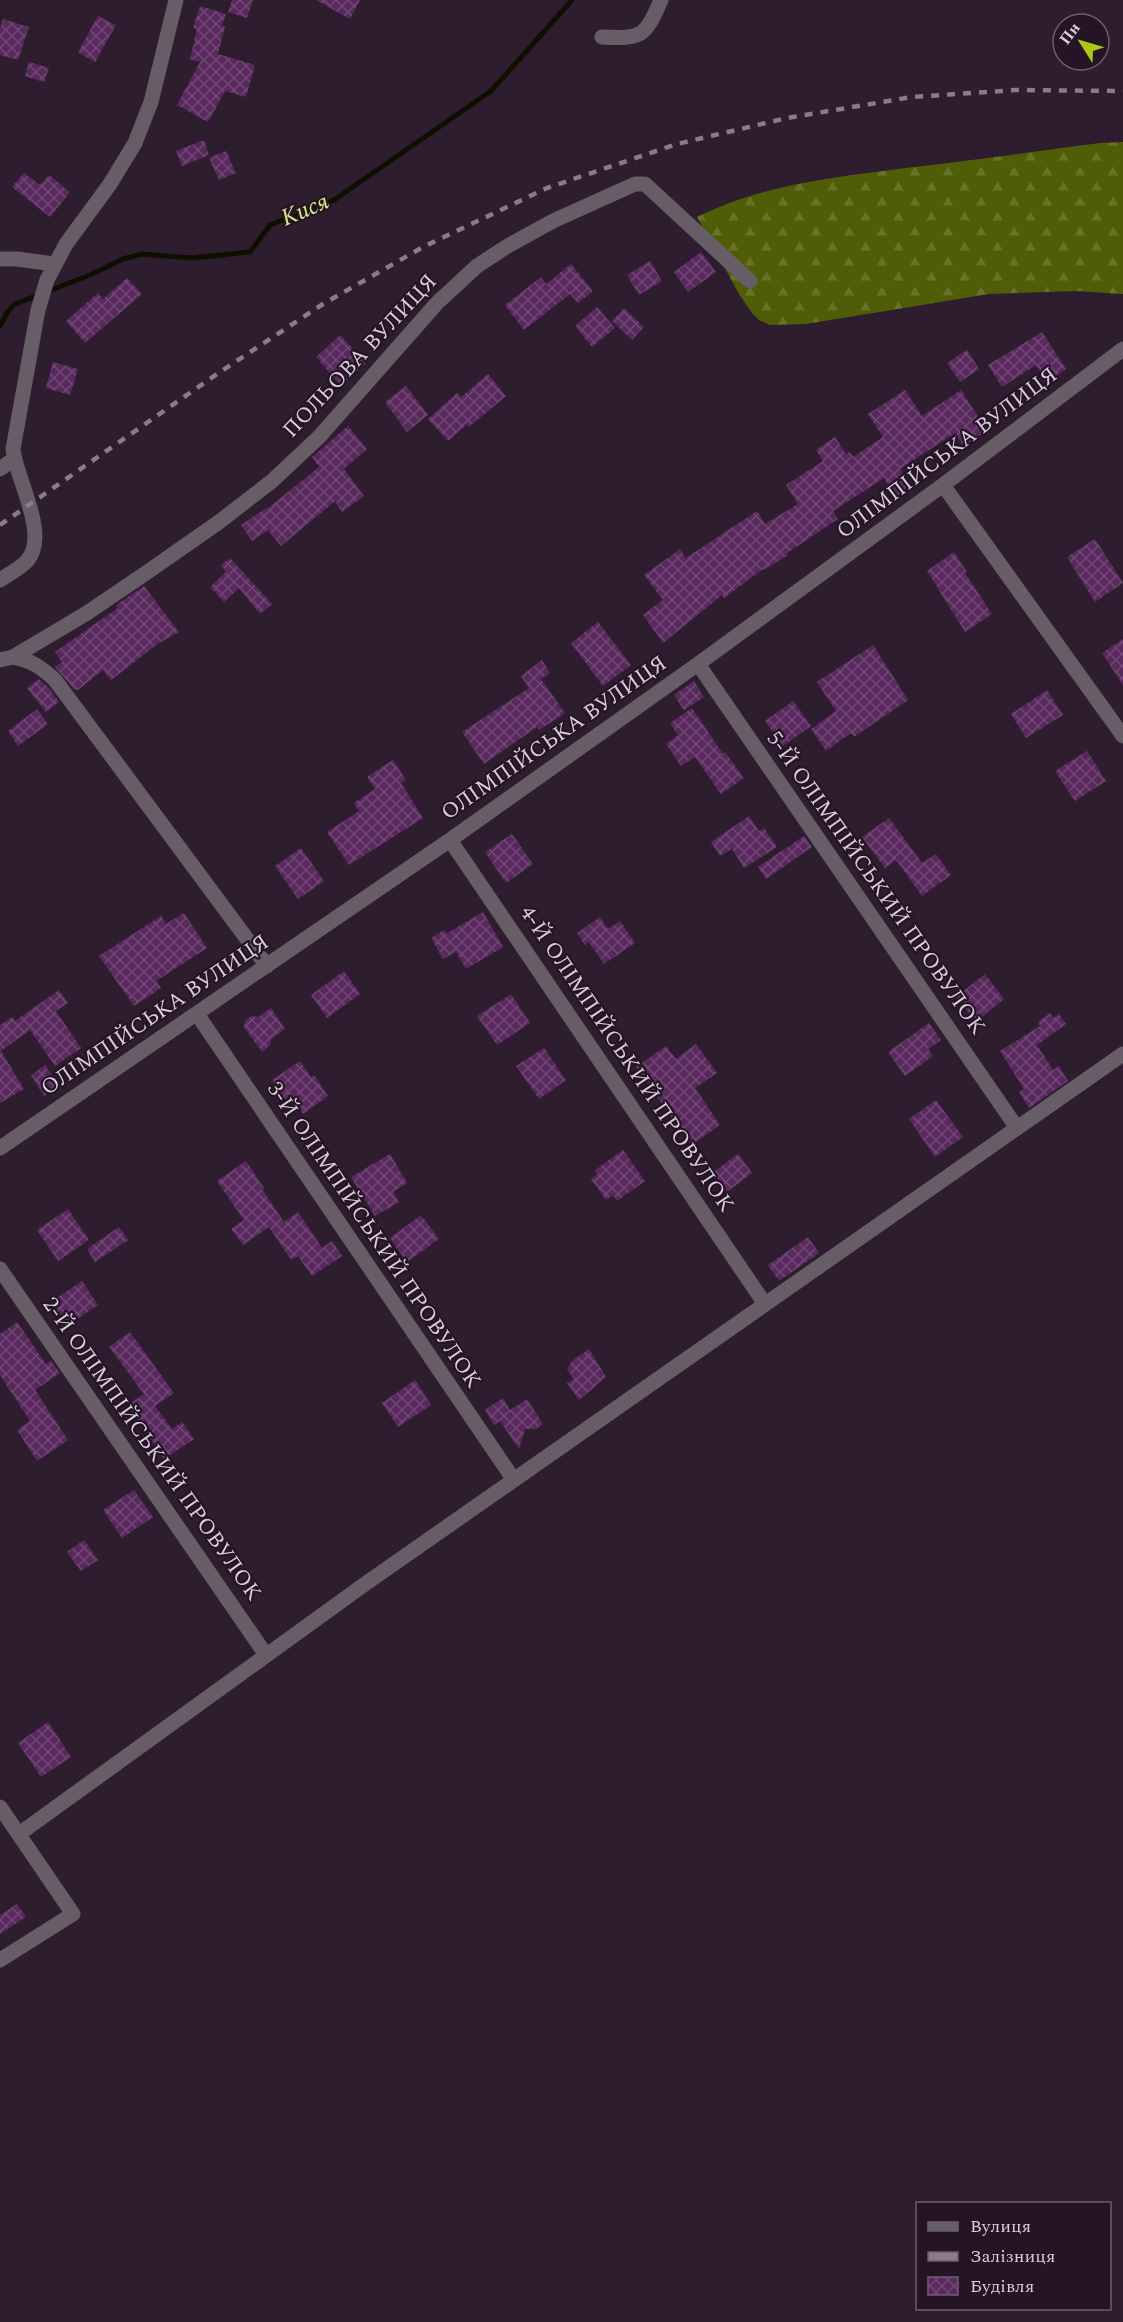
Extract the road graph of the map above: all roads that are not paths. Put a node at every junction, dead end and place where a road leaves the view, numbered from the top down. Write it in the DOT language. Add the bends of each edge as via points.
graph roads {
  1 [pos="176,0"];
  2 [pos="661,0"];
  3 [pos="602,37"];
  4 [pos="0,259"];
  5 [pos="54,264"];
  6 [pos="750,281"];
  7 [pos="1123,349"];
  8 [pos="14,459"];
  9 [pos="0,470"];
  10 [pos="943,485"];
  11 [pos="0,580"];
  12 [pos="6,658"];
  13 [pos="698,664"];
  14 [pos="1123,736"];
  15 [pos="450,840"];
  16 [pos="267,966"];
  17 [pos="197,1014"];
  18 [pos="1123,1054"];
  19 [pos="1017,1128"];
  20 [pos="0,1148"];
  21 [pos="0,1269"];
  22 [pos="765,1304"];
  23 [pos="514,1480"];
  24 [pos="266,1655"];
  25 [pos="0,1807"];
  26 [pos="19,1834"];
  27 [pos="0,1960"];
  1 -- 5 [label="street" via="151,102 135,143"];
  2 -- 3 [label="street" via="649,26 636,36"];
  4 -- 5 [label="street"];
  5 -- 8 [label="street" via="38,310"];
  6 -- 12 [label="street, ПОЛЬОВА ВУЛИЦЯ" via="645,184 635,184 554,220 490,257 466,276 319,436 263,488 87,613"];
  7 -- 10 [label="street, ОЛІМПІЙСЬКА ВУЛИЦЯ"];
  8 -- 9 [label="street"];
  8 -- 11 [label="street" via="35,541 26,562"];
  10 -- 13 [label="street, ОЛІМПІЙСЬКА ВУЛИЦЯ"];
  10 -- 14 [label="street"];
  12 -- 16 [label="street" via="27,659 55,680"];
  13 -- 15 [label="street, ОЛІМПІЙСЬКА ВУЛИЦЯ"];
  13 -- 19 [label="street, 5-Й ОЛІМПІЙСЬКИЙ ПРОВУЛОК"];
  15 -- 16 [label="street, ОЛІМПІЙСЬКА ВУЛИЦЯ"];
  15 -- 22 [label="street, 4-Й ОЛІМПІЙСЬКИЙ ПРОВУЛОК"];
  16 -- 17 [label="street, ОЛІМПІЙСЬКА ВУЛИЦЯ"];
  17 -- 20 [label="street, ОЛІМПІЙСЬКА ВУЛИЦЯ"];
  17 -- 23 [label="street, 3-Й ОЛІМПІЙСЬКИЙ ПРОВУЛОК"];
  18 -- 19 [label="street"];
  19 -- 22 [label="street"];
  21 -- 24 [label="street, 2-Й ОЛІМПІЙСЬКИЙ ПРОВУЛОК"];
  22 -- 23 [label="street"];
  23 -- 24 [label="street"];
  24 -- 26 [label="street"];
  25 -- 26 [label="street"];
  26 -- 27 [label="street" via="73,1914"];
}
